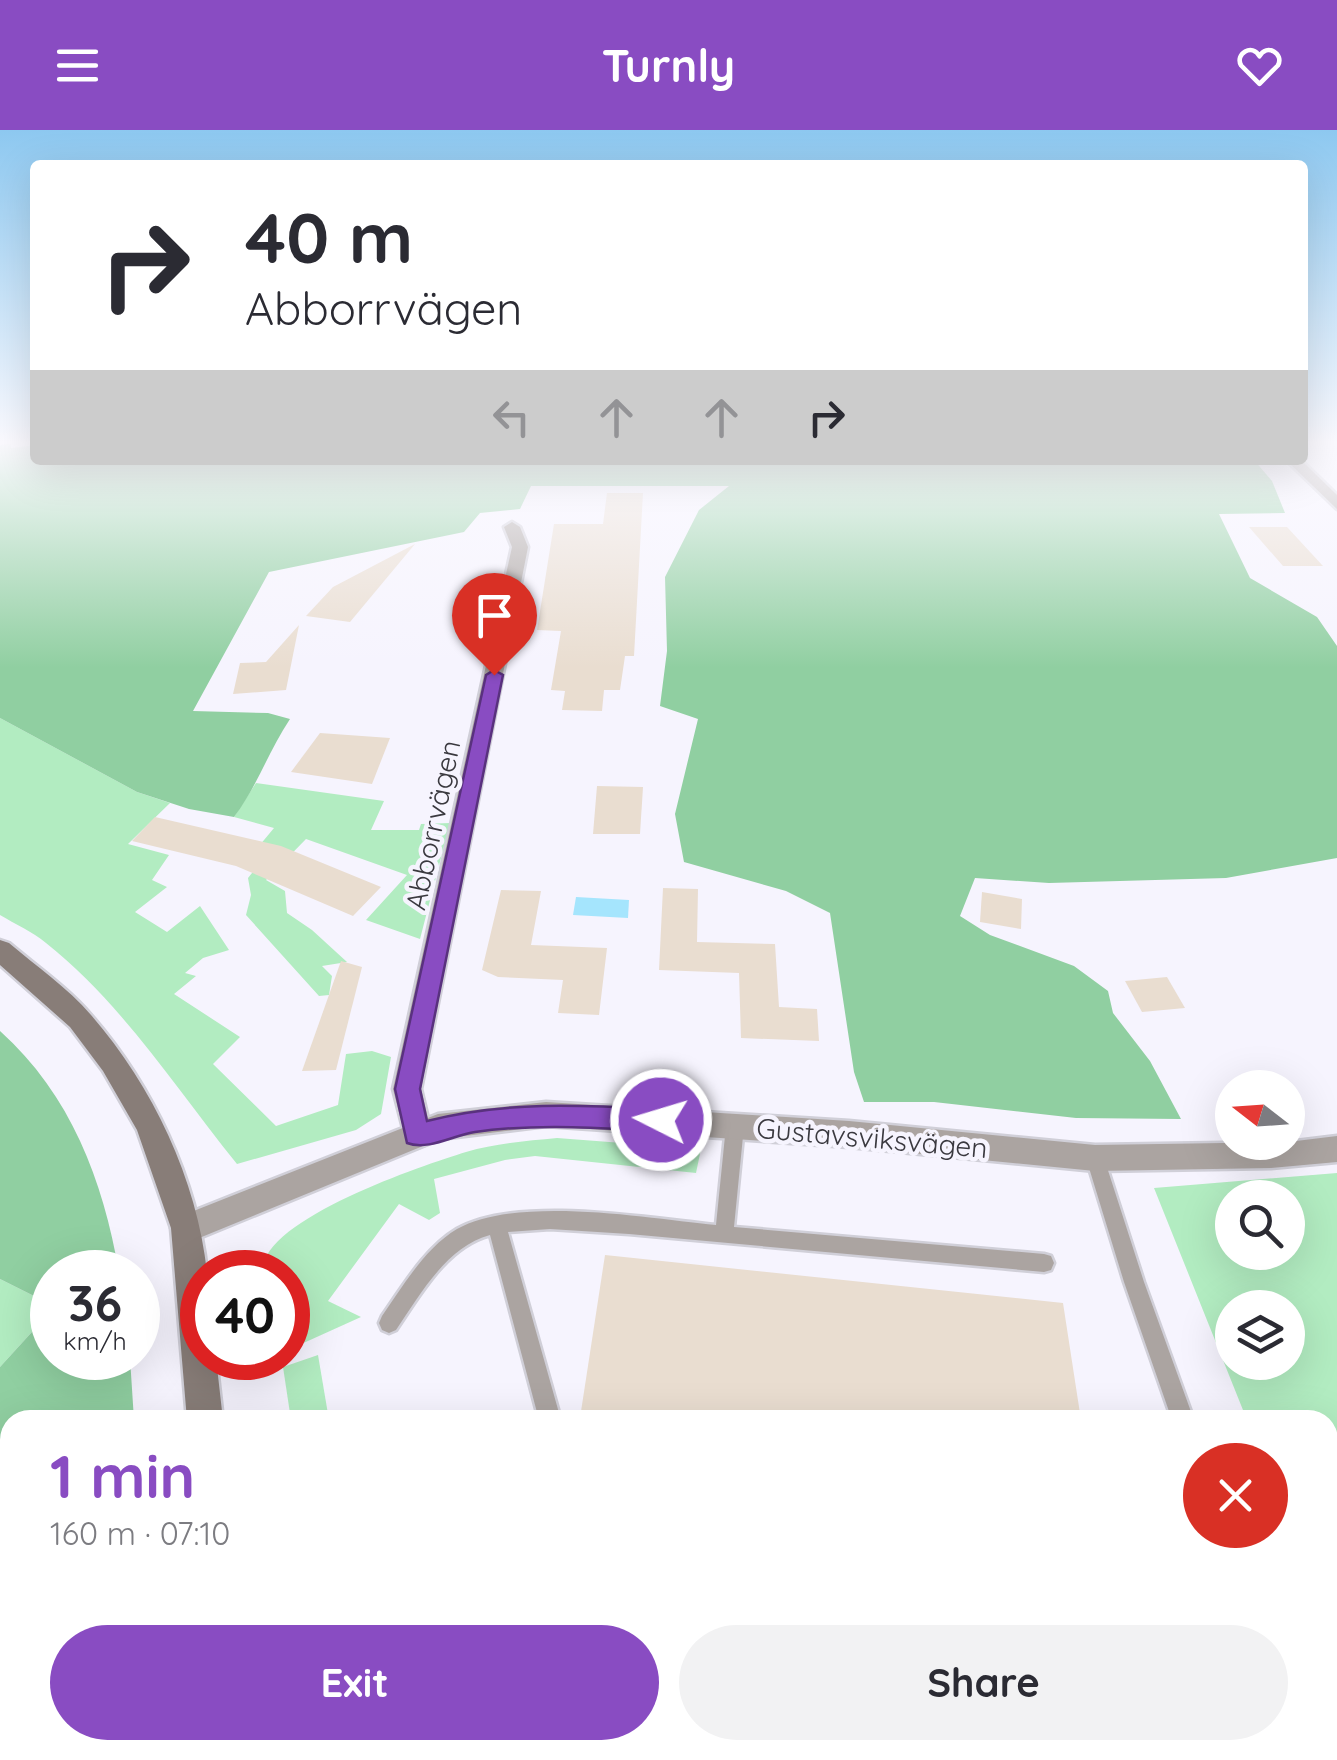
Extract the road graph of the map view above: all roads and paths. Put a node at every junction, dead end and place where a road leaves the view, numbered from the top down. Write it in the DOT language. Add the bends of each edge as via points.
graph roads {
  1 [pos="512,528"];
  2 [pos="0,950"];
  3 [pos="736,1126"];
  4 [pos="417,1135"];
  5 [pos="1337,1148"];
  6 [pos="1095,1158"];
  7 [pos="497,1226"];
  8 [pos="187,1228"];
  9 [pos="724,1235"];
  10 [pos="1044,1264"];
  11 [pos="388,1324"];
  12 [pos="204,1410"];
  13 [pos="547,1410"];
  14 [pos="1180,1410"];
  1 -- 4 [label="street, Abborrvägen" via="520,547 408,1089"];
  2 -- 8 [label="main road" via="79,1019 112,1063 150,1126"];
  3 -- 4 [label="street, Gustavsviksvägen" via="546,1114"];
  3 -- 6 [label="street, Gustavsviksvägen"];
  3 -- 9 [label="lane"];
  4 -- 8 [label="street, Gustavsviksvägen"];
  5 -- 6 [label="street, Gustavsviksvägen"];
  6 -- 14 [label="lane"];
  7 -- 9 [label="lane" via="558,1219"];
  7 -- 11 [label="lane" via="467,1232 432,1262"];
  7 -- 13 [label="lane"];
  8 -- 12 [label="main road"];
  9 -- 10 [label="lane"];
}
